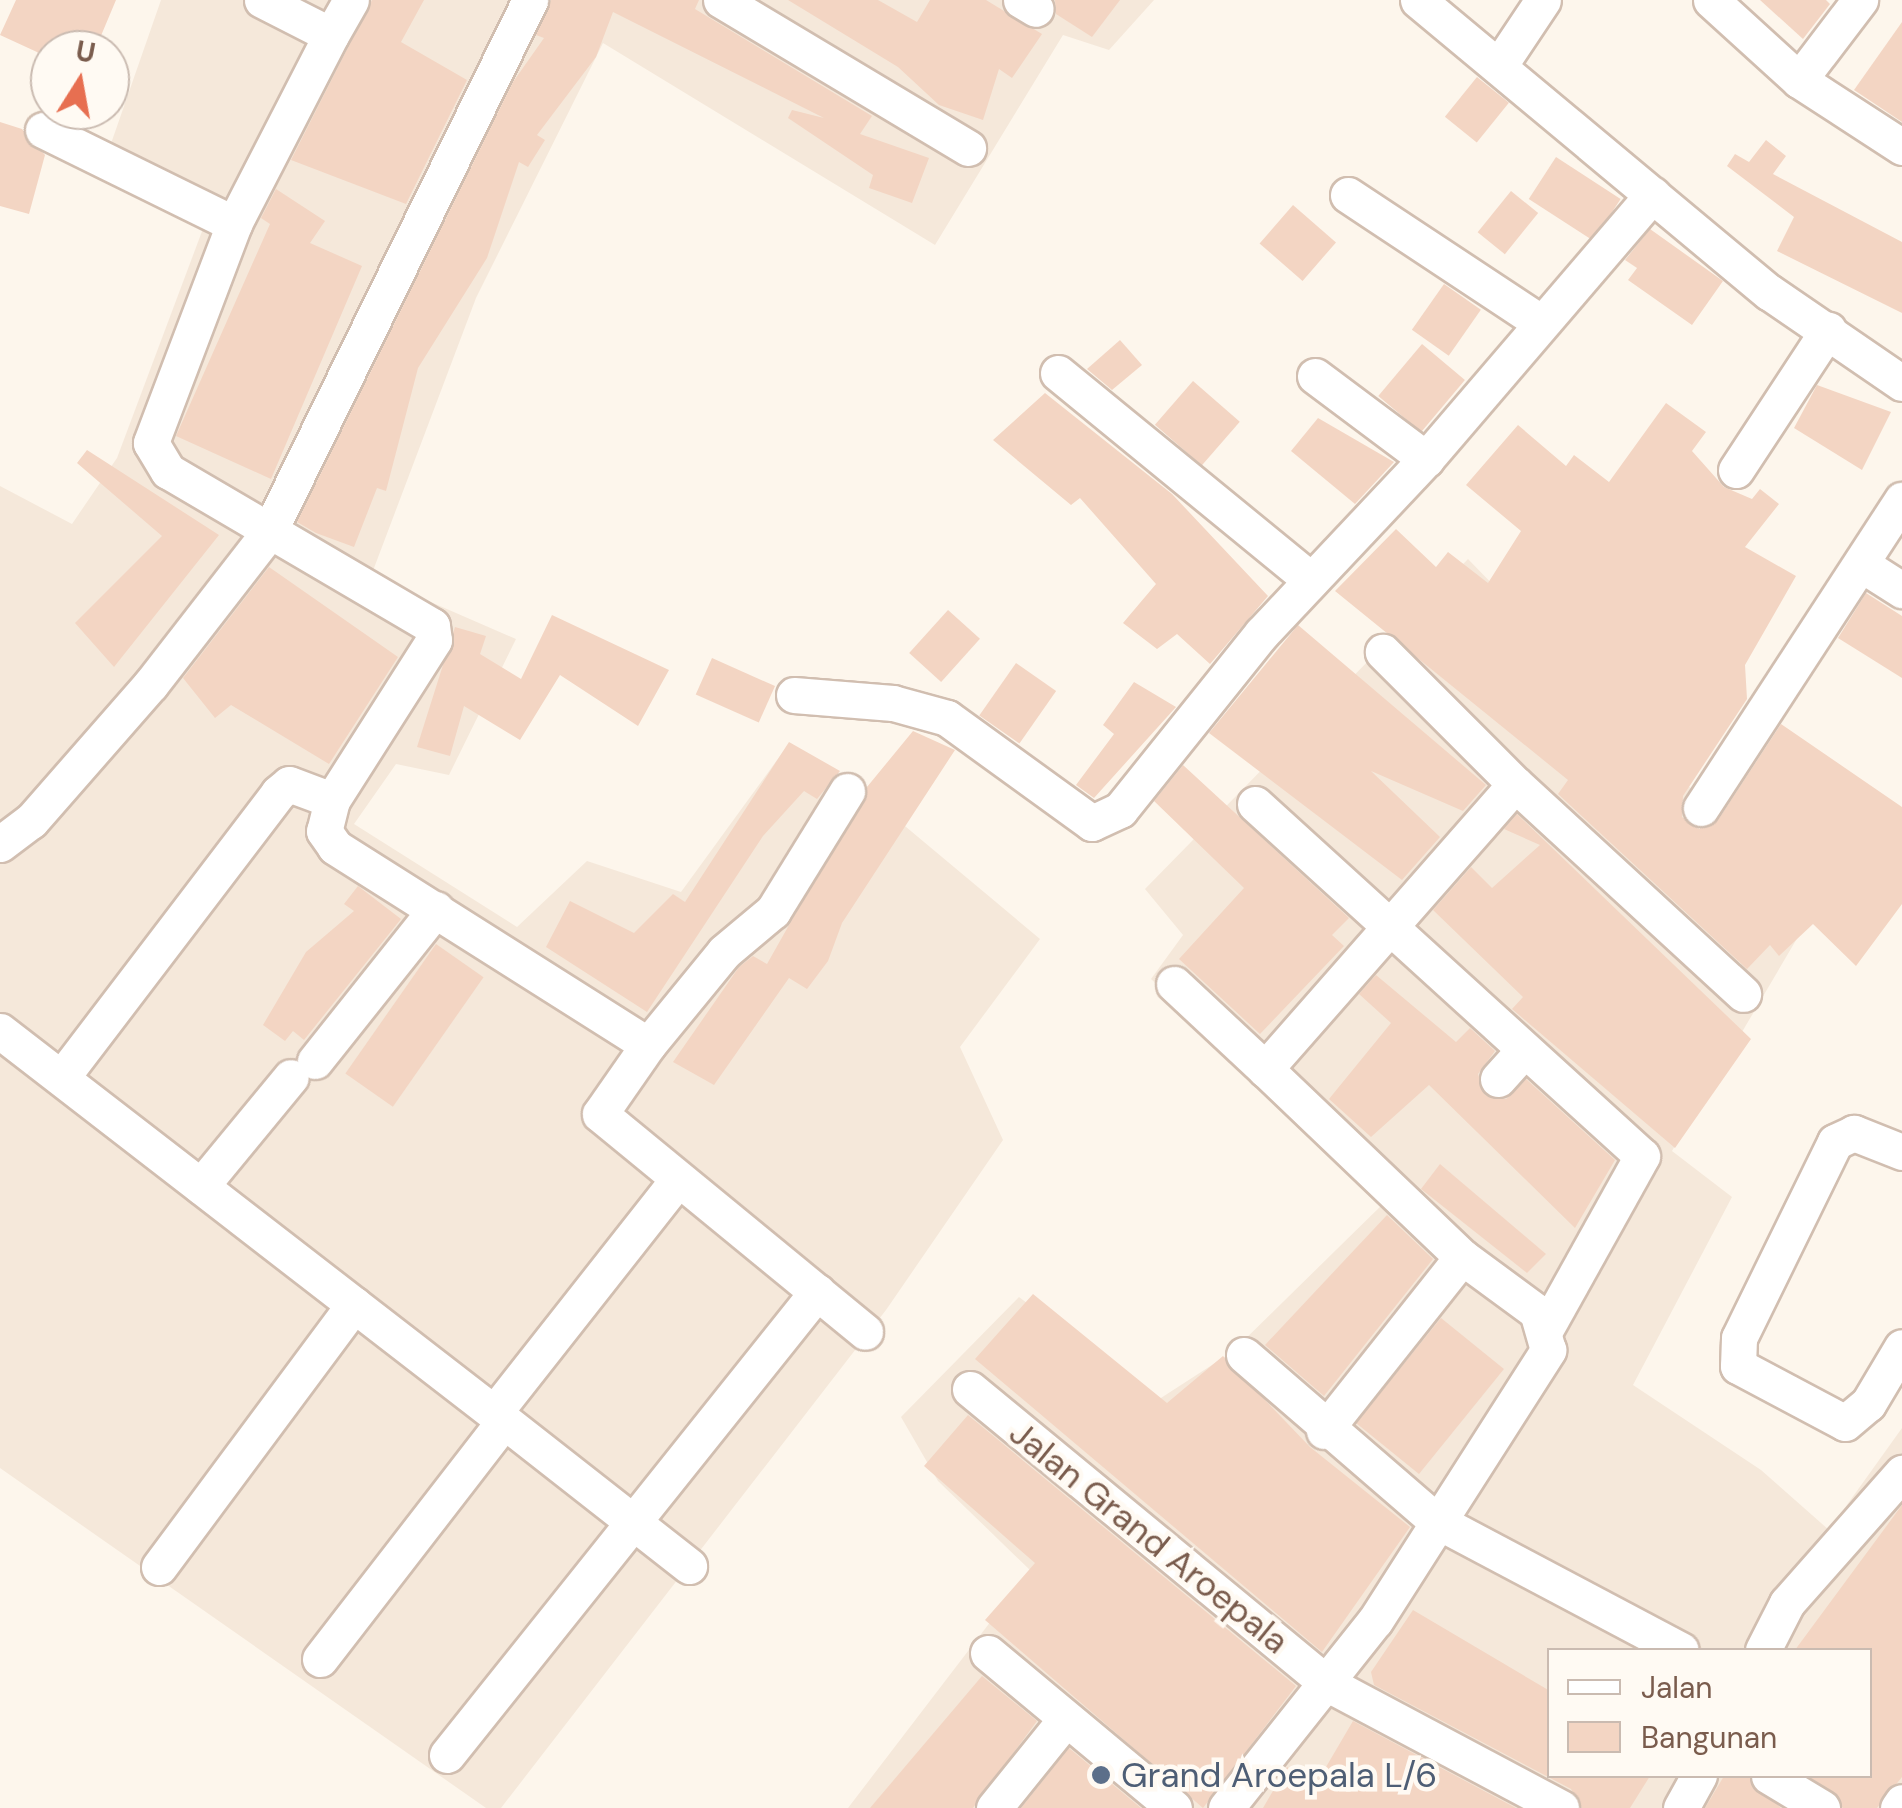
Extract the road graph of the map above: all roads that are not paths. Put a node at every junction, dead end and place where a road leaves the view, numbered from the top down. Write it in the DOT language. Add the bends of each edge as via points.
graph roads {
  1 [pos="262,0"];
  2 [pos="351,0"];
  3 [pos="530,0"];
  4 [pos="721,0"];
  5 [pos="1418,0"];
  6 [pos="1543,0"];
  7 [pos="1711,0"];
  8 [pos="1860,0"];
  9 [pos="331,35"];
  10 [pos="1499,66"];
  11 [pos="1799,80"];
  12 [pos="43,130"];
  13 [pos="1902,147"];
  14 [pos="968,148"];
  15 [pos="1348,195"];
  16 [pos="1652,195"];
  17 [pos="234,224"];
  18 [pos="1540,322"];
  19 [pos="1828,330"];
  20 [pos="1058,373"];
  21 [pos="1315,376"];
  22 [pos="1902,383"];
  23 [pos="1426,459"];
  24 [pos="1736,470"];
  25 [pos="1902,500"];
  26 [pos="269,532"];
  27 [pos="1861,564"];
  28 [pos="1311,580"];
  29 [pos="1902,590"];
  30 [pos="1384,652"];
  31 [pos="794,695"];
  32 [pos="1516,784"];
  33 [pos="847,791"];
  34 [pos="332,800"];
  35 [pos="1255,804"];
  36 [pos="1701,808"];
  37 [pos="0,844"];
  38 [pos="436,909"];
  39 [pos="1396,923"];
  40 [pos="1174,984"];
  41 [pos="1742,994"];
  42 [pos="0,1031"];
  43 [pos="648,1045"];
  44 [pos="1524,1050"];
  45 [pos="1265,1069"];
  46 [pos="62,1078"];
  47 [pos="1498,1079"];
  48 [pos="1902,1152"];
  49 [pos="676,1182"];
  50 [pos="201,1186"];
  51 [pos="1462,1258"];
  52 [pos="818,1292"];
  53 [pos="354,1304"];
  54 [pos="1548,1327"];
  55 [pos="864,1332"];
  56 [pos="1902,1347"];
  57 [pos="1244,1355"];
  58 [pos="970,1389"];
  59 [pos="499,1417"];
  60 [pos="1324,1431"];
  61 [pos="1902,1473"];
  62 [pos="633,1520"];
  63 [pos="1435,1520"];
  64 [pos="689,1566"];
  65 [pos="159,1567"];
  66 [pos="1677,1648"];
  67 [pos="1764,1648"];
  68 [pos="988,1653"];
  69 [pos="320,1659"];
  70 [pos="1328,1684"];
  71 [pos="1065,1720"];
  72 [pos="447,1755"];
  73 [pos="1698,1778"];
  74 [pos="1771,1778"];
  75 [pos="1902,1802"];
  76 [pos="994,1808"];
  77 [pos="1174,1808"];
  78 [pos="1226,1808"];
  79 [pos="1562,1808"];
  80 [pos="1681,1808"];
  81 [pos="1822,1808"];
  82 [pos="1898,1808"];
  1 -- 9 [label="street"];
  2 -- 9 [label="street"];
  3 -- 26 [label="street"];
  4 -- 14 [label="street"];
  5 -- 10 [label="street"];
  6 -- 10 [label="street"];
  7 -- 11 [label="street"];
  8 -- 11 [label="street"];
  9 -- 17 [label="street"];
  10 -- 16 [label="street"];
  11 -- 13 [label="street"];
  12 -- 17 [label="street"];
  15 -- 18 [label="street"];
  16 -- 18 [label="street"];
  16 -- 19 [label="street"];
  17 -- 26 [label="street" via="151,444 168,471"];
  18 -- 23 [label="street"];
  19 -- 22 [label="street"];
  19 -- 24 [label="street"];
  20 -- 28 [label="street"];
  21 -- 23 [label="street"];
  23 -- 28 [label="street"];
  25 -- 27 [label="street"];
  26 -- 34 [label="street" via="432,626 434,640"];
  26 -- 37 [label="street" via="150,684 31,821"];
  27 -- 29 [label="street"];
  27 -- 36 [label="street"];
  28 -- 31 [label="street" via="1120,810 1092,823 946,718 893,703"];
  30 -- 32 [label="street"];
  32 -- 39 [label="street"];
  32 -- 41 [label="street"];
  33 -- 43 [label="street" via="773,912 724,952"];
  34 -- 38 [label="street" via="324,831 335,847"];
  34 -- 46 [label="street" via="289,784 278,793"];
  35 -- 39 [label="street"];
  38 -- 43 [label="street"];
  38 -- 50 [label="street"];
  39 -- 44 [label="street"];
  39 -- 45 [label="street"];
  40 -- 45 [label="street"];
  42 -- 46 [label="street"];
  43 -- 49 [label="street" via="600,1114"];
  44 -- 47 [label="street"];
  44 -- 54 [label="street" via="1642,1156"];
  45 -- 51 [label="street"];
  46 -- 50 [label="street"];
  48 -- 56 [label="street" via="1854,1133 1835,1142 1739,1338 1738,1366 1844,1424 1868,1404"];
  49 -- 52 [label="street"];
  49 -- 59 [label="street"];
  50 -- 53 [label="street"];
  51 -- 54 [label="street"];
  51 -- 60 [label="street"];
  52 -- 55 [label="street"];
  52 -- 62 [label="street"];
  53 -- 59 [label="street"];
  53 -- 65 [label="street"];
  54 -- 63 [label="street" via="1548,1350"];
  57 -- 60 [label="street"];
  58 -- 70 [label="street, Jalan Grand Aroepala"];
  59 -- 62 [label="street"];
  59 -- 69 [label="street"];
  60 -- 63 [label="street"];
  61 -- 67 [label="street" via="1787,1603"];
  62 -- 64 [label="street"];
  62 -- 72 [label="street"];
  63 -- 66 [label="street"];
  63 -- 70 [label="street"];
  68 -- 71 [label="street"];
  70 -- 78 [label="street"];
  70 -- 79 [label="street, Jalan Grand Aroepala"];
  71 -- 76 [label="street"];
  71 -- 77 [label="street"];
  73 -- 80 [label="street"];
  74 -- 81 [label="street"];
  75 -- 82 [label="street"];
}
